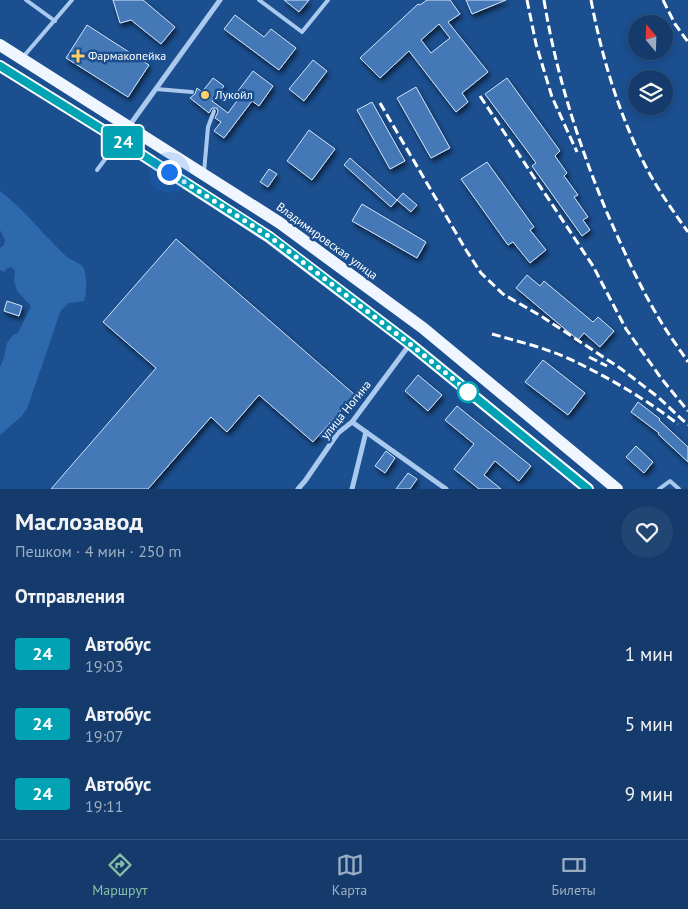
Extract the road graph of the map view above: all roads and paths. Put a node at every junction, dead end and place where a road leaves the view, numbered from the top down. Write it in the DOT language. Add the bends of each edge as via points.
graph roads {
  1 [pos="26,0"];
  2 [pos="72,0"];
  3 [pos="220,0"];
  4 [pos="258,0"];
  5 [pos="328,0"];
  6 [pos="55,21"];
  7 [pos="0,45"];
  8 [pos="22,58"];
  9 [pos="0,66"];
  10 [pos="156,89"];
  11 [pos="192,92"];
  12 [pos="214,110"];
  13 [pos="129,126"];
  14 [pos="119,140"];
  15 [pos="98,170"];
  16 [pos="203,174"];
  17 [pos="410,344"];
  18 [pos="352,422"];
  19 [pos="366,432"];
  20 [pos="298,489"];
  21 [pos="352,489"];
  22 [pos="446,489"];
  23 [pos="588,489"];
  24 [pos="617,489"];
  25 [pos="659,489"];
  26 [pos="679,489"];
  1 -- 6 [label="lane"];
  2 -- 6 [label="lane"];
  3 -- 10 [label="street"];
  4 -- 5 [label="lane" via="302,32"];
  6 -- 8 [label="lane"];
  7 -- 8 [label="main road, Владимировская улица"];
  8 -- 13 [label="main road, Владимировская улица"];
  9 -- 14 [label="main road"];
  10 -- 11 [label="lane"];
  10 -- 13 [label="street"];
  12 -- 16 [label="lane" via="208,127"];
  13 -- 14 [label="street"];
  13 -- 16 [label="main road, Владимировская улица"];
  14 -- 15 [label="lane"];
  14 -- 17 [label="main road" via="270,237"];
  16 -- 24 [label="main road, Владимировская улица" via="280,223 423,328"];
  17 -- 18 [label="street, улица Ногина"];
  17 -- 23 [label="main road"];
  18 -- 19 [label="street"];
  18 -- 20 [label="street, улица Ногина" via="338,433"];
  19 -- 21 [label="street"];
  19 -- 22 [label="street"];
  25 -- 26 [label="lane" via="670,481"];
}
